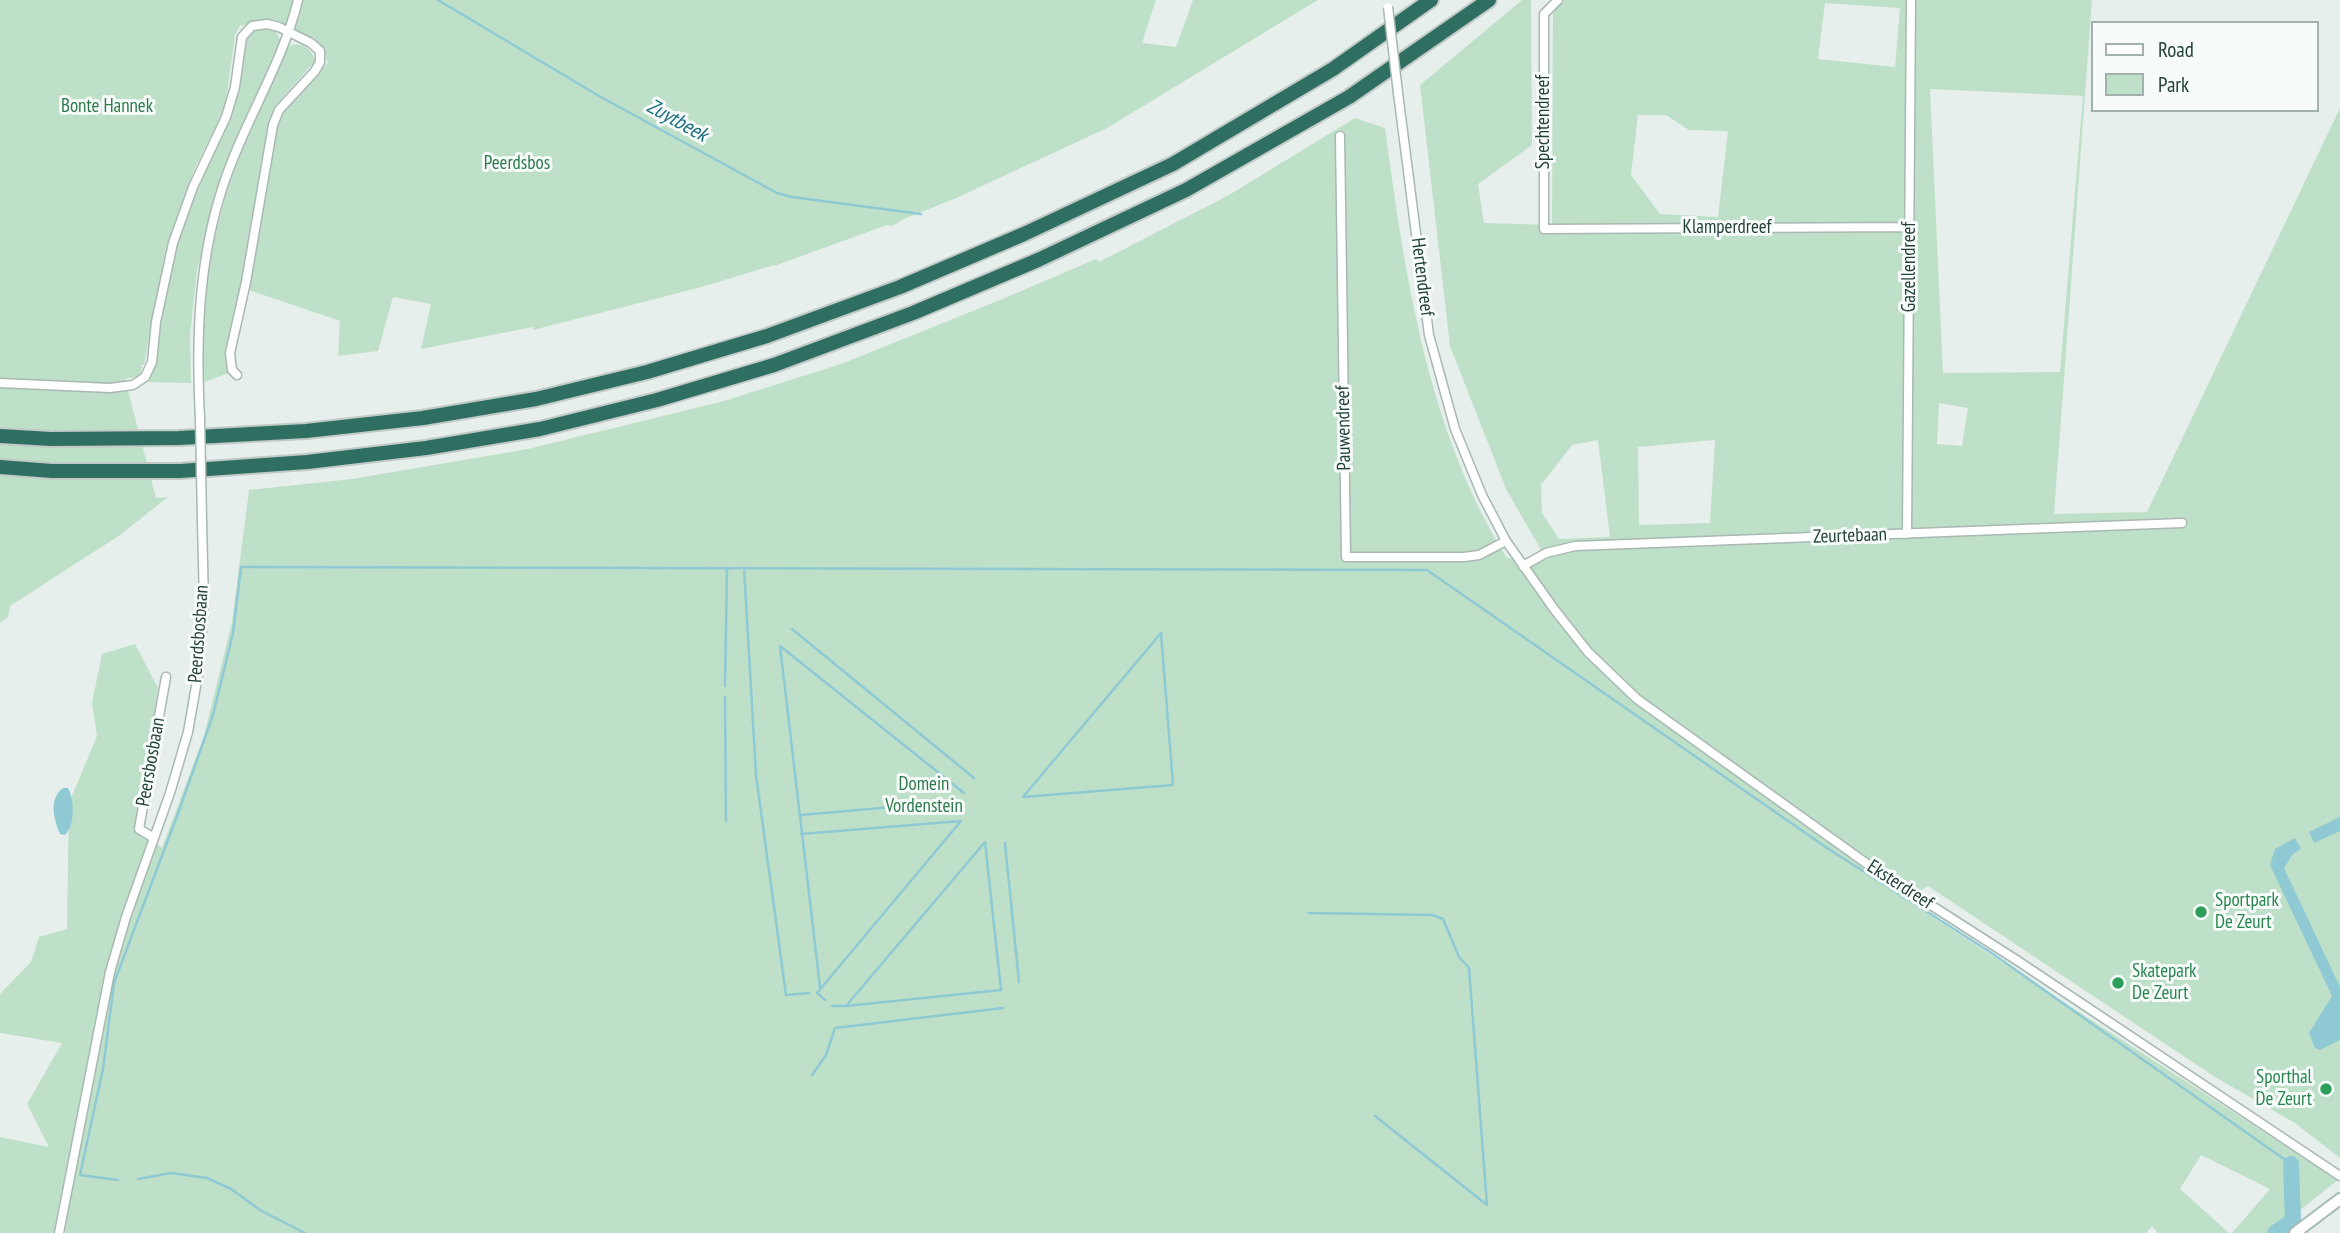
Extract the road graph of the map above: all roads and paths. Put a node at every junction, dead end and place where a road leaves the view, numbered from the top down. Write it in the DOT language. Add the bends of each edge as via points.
graph roads {
  1 [pos="298,0"];
  2 [pos="1432,0"];
  3 [pos="1489,0"];
  4 [pos="1558,0"];
  5 [pos="1912,0"];
  6 [pos="1388,3"];
  7 [pos="289,34"];
  8 [pos="1340,135"];
  9 [pos="1911,227"];
  10 [pos="1544,229"];
  11 [pos="237,375"];
  12 [pos="0,383"];
  13 [pos="0,436"];
  14 [pos="0,467"];
  15 [pos="2182,523"];
  16 [pos="1908,534"];
  17 [pos="1506,541"];
  18 [pos="1523,566"];
  19 [pos="166,677"];
  20 [pos="154,838"];
  21 [pos="2340,1176"];
  22 [pos="2340,1199"];
  23 [pos="59,1233"];
  24 [pos="2295,1233"];
  1 -- 7 [label="street, Peerdsbosbaan"];
  2 -- 13 [label="highway" via="1333,69 1174,164 900,287 754,340 536,399 423,418 179,438"];
  3 -- 14 [label="highway" via="1349,97 1186,190 1038,260 774,365 540,429 426,448 180,471"];
  4 -- 10 [label="street, Spechtendreef" via="1544,14"];
  5 -- 9 [label="street, Gazellendreef"];
  6 -- 17 [label="street, Hertendreef, bridge" via="1429,335 1455,429"];
  7 -- 11 [label="street" via="320,51 320,62 279,110 273,125 230,353"];
  7 -- 12 [label="street" via="259,24 242,37 226,117 173,243 152,362 145,377 133,385 110,388"];
  7 -- 20 [label="street, Peerdsbosbaan, bridge" via="222,188 211,228 200,309 198,370 204,604 199,669 188,732"];
  8 -- 17 [label="street, Pauwendreef" via="1346,556 1464,557"];
  9 -- 10 [label="street, Klamperdreef"];
  9 -- 16 [label="street, Gazellendreef"];
  15 -- 16 [label="street, Zeurtebaan"];
  16 -- 18 [label="street, Zeurtebaan" via="1575,546 1546,553"];
  17 -- 18 [label="street, Eksterdreef"];
  18 -- 21 [label="street, Eksterdreef" via="1588,652 1637,699 1870,866"];
  19 -- 20 [label="street, Peersbosbaan" via="139,829"];
  20 -- 23 [label="street, Peerdsbosbaan" via="110,972"];
  22 -- 24 [label="main road"];
}
